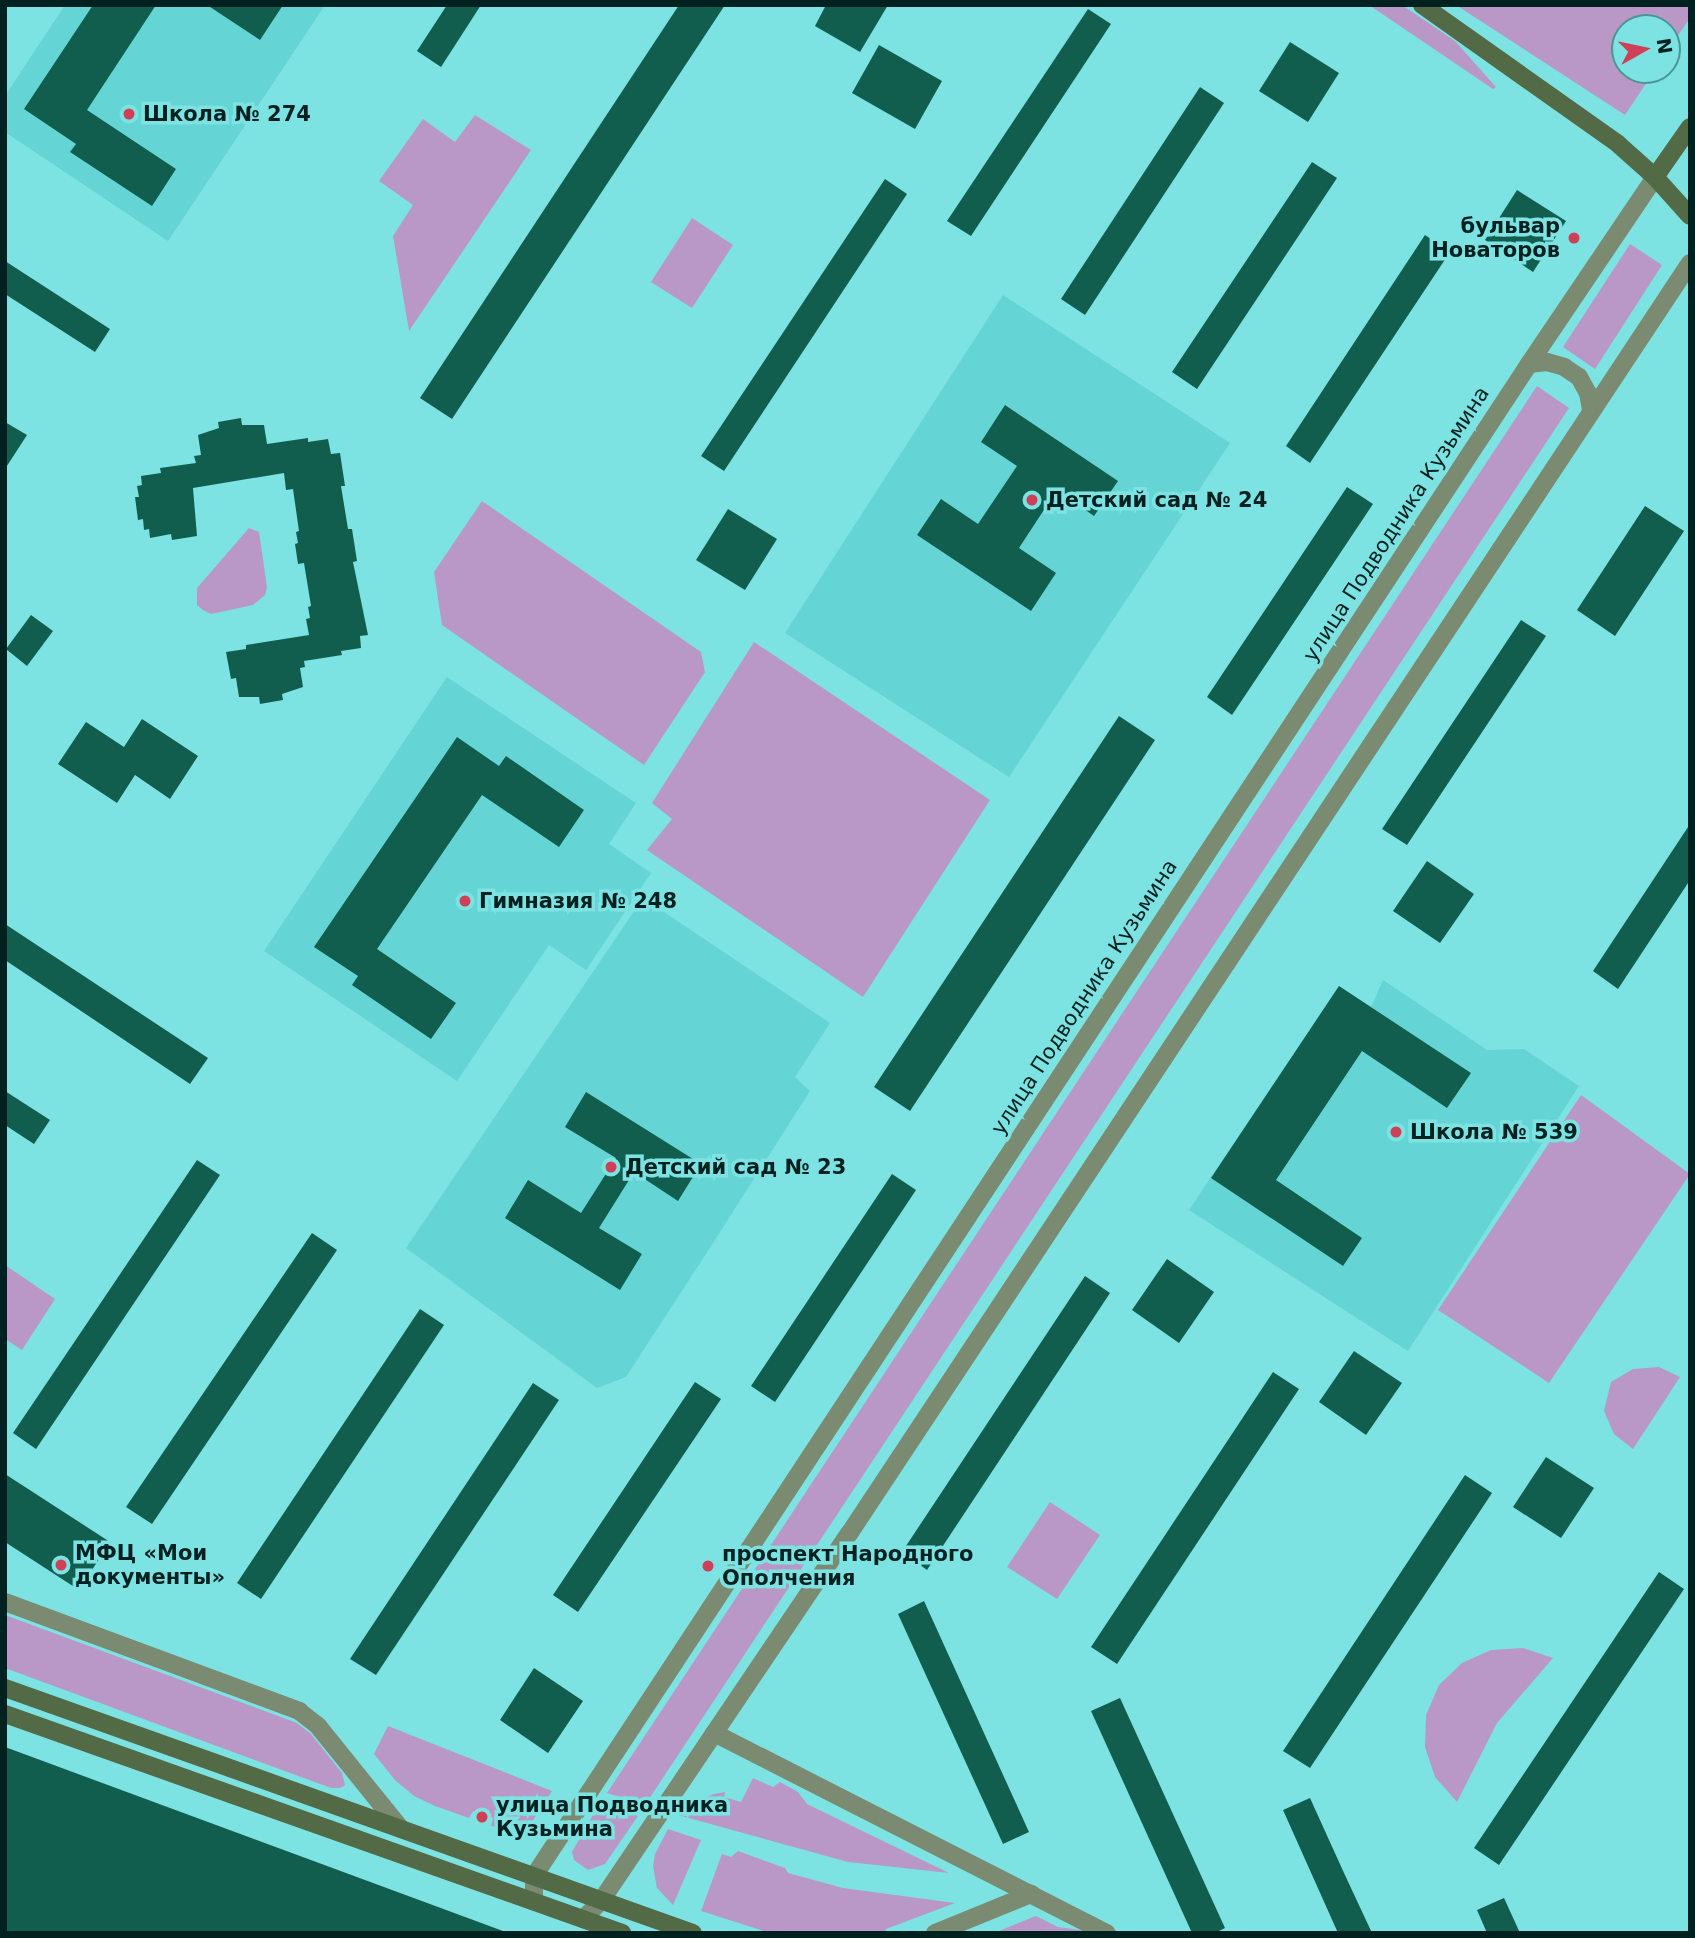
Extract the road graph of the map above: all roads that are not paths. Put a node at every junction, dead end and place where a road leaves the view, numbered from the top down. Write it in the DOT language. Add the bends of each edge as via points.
graph roads {
  1 [pos="1422,5"];
  2 [pos="1690,127"];
  3 [pos="1655,177"];
  4 [pos="1690,216"];
  5 [pos="1690,262"];
  6 [pos="1529,364"];
  7 [pos="1591,410"];
  8 [pos="5,1602"];
  9 [pos="5,1688"];
  10 [pos="5,1714"];
  11 [pos="714,1733"];
  12 [pos="401,1829"];
  13 [pos="534,1876"];
  14 [pos="1031,1894"];
  15 [pos="534,1900"];
  16 [pos="601,1901"];
  17 [pos="583,1919"];
  18 [pos="622,1933"];
  19 [pos="693,1933"];
  20 [pos="935,1933"];
  21 [pos="1107,1933"];
  1 -- 3 [label="main road" via="1618,144"];
  2 -- 3 [label="main road, улица Подводника Кузьмина"];
  3 -- 4 [label="main road"];
  3 -- 6 [label="street, улица Подводника Кузьмина"];
  5 -- 7 [label="street"];
  6 -- 7 [label="street" via="1556,364 1579,377"];
  6 -- 13 [label="street, улица Подводника Кузьмина"];
  7 -- 11 [label="street"];
  8 -- 12 [label="street" via="299,1711 318,1727"];
  9 -- 12 [label="main road"];
  10 -- 15 [label="main road"];
  11 -- 14 [label="street"];
  11 -- 16 [label="street"];
  12 -- 13 [label="main road"];
  13 -- 15 [label="street"];
  13 -- 16 [label="main road"];
  14 -- 20 [label="street"];
  14 -- 21 [label="street"];
  15 -- 17 [label="main road"];
  16 -- 17 [label="street"];
  16 -- 19 [label="main road"];
  17 -- 18 [label="main road"];
}
